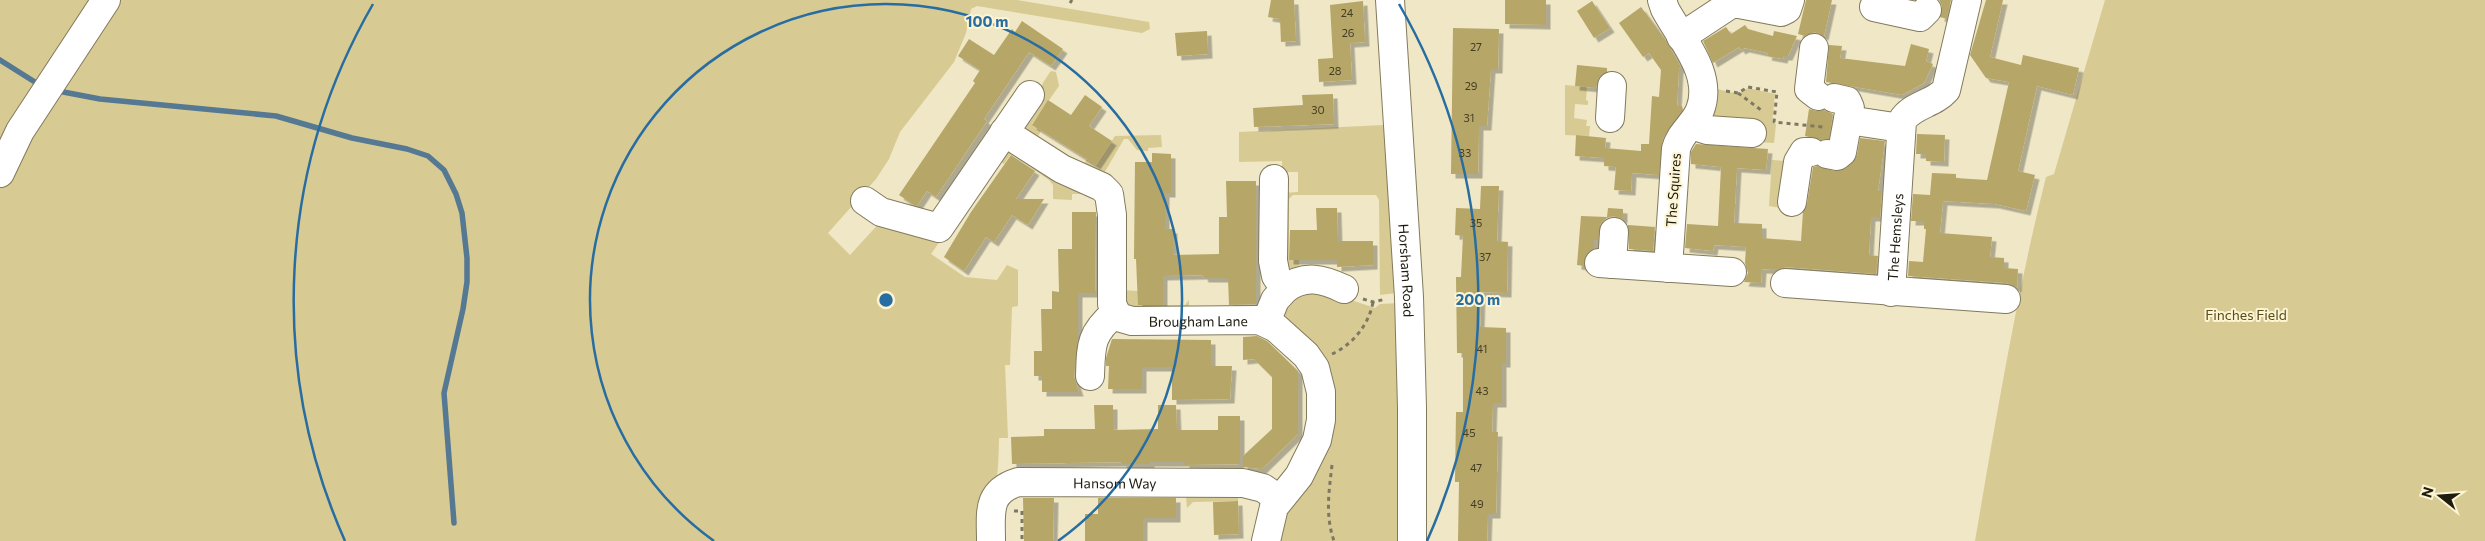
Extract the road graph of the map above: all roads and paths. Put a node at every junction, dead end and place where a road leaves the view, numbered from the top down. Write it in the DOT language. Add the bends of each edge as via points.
graph roads {
  1 [pos="106,0"];
  2 [pos="1390,0"];
  3 [pos="1662,0"];
  4 [pos="1790,0"];
  5 [pos="1967,0"];
  6 [pos="1874,7"];
  7 [pos="1928,10"];
  8 [pos="1681,37"];
  9 [pos="1814,48"];
  10 [pos="1612,86"];
  11 [pos="1704,86"];
  12 [pos="1738,93"];
  13 [pos="1030,95"];
  14 [pos="1839,110"];
  15 [pos="1610,118"];
  16 [pos="1766,122"];
  17 [pos="1691,125"];
  18 [pos="1901,128"];
  19 [pos="1004,132"];
  20 [pos="0,173"];
  21 [pos="1274,179"];
  22 [pos="865,201"];
  23 [pos="1792,202"];
  24 [pos="1614,232"];
  25 [pos="1668,268"];
  26 [pos="1732,272"];
  27 [pos="1785,283"];
  28 [pos="1285,289"];
  29 [pos="1344,289"];
  30 [pos="1891,292"];
  31 [pos="1409,297"];
  32 [pos="2006,299"];
  33 [pos="1373,302"];
  34 [pos="1115,313"];
  35 [pos="1266,322"];
  36 [pos="1312,362"];
  37 [pos="1090,376"];
  38 [pos="1279,499"];
  39 [pos="991,541"];
  40 [pos="1266,541"];
  41 [pos="1412,541"];
  1 -- 20 [label="street" via="20,130"];
  2 -- 31 [label="street, Horsham Road"];
  3 -- 8 [label="street"];
  4 -- 8 [label="street" via="1784,12 1739,4 1727,7"];
  5 -- 18 [label="street" via="1946,90 1940,97 1909,113"];
  6 -- 7 [label="street" via="1920,17"];
  8 -- 11 [label="street" via="1702,75"];
  9 -- 14 [label="street" via="1809,89"];
  10 -- 15 [label="street"];
  11 -- 12 [label="path"];
  11 -- 17 [label="street, The Squires" via="1701,107"];
  12 -- 16 [label="path"];
  12 -- 16 [label="path" via="1748,86 1777,92"];
  13 -- 19 [label="street"];
  14 -- 16 [label="path"];
  14 -- 18 [label="street"];
  14 -- 23 [label="street" via="1840,155 1804,152 1798,162"];
  16 -- 17 [label="street" via="1707,130"];
  17 -- 25 [label="street, The Squires" via="1678,142 1661,184"];
  18 -- 30 [label="street, The Hemsleys"];
  19 -- 22 [label="street" via="939,228 881,212"];
  19 -- 34 [label="street" via="1062,168 1102,187 1108,194 1112,209 1112,304"];
  21 -- 28 [label="street" via="1273,260 1276,276"];
  24 -- 25 [label="street" via="1606,263"];
  25 -- 26 [label="street"];
  27 -- 30 [label="street"];
  28 -- 29 [label="street" via="1313,279"];
  28 -- 35 [label="street" via="1275,300"];
  29 -- 33 [label="path"];
  30 -- 32 [label="street, The Hemsleys"];
  31 -- 33 [label="path"];
  31 -- 41 [label="street, Horsham Road"];
  33 -- 36 [label="path" via="1368,318 1348,345"];
  34 -- 35 [label="street, Brougham Lane" via="1132,321 1244,319"];
  34 -- 37 [label="street" via="1094,336"];
  35 -- 36 [label="street, Brougham Lane" via="1300,348"];
  36 -- 38 [label="street, Brougham Lane" via="1321,392 1317,440 1300,476"];
  38 -- 39 [label="street, Hansom Way" via="1263,488 1243,483 1018,482 995,497 991,511"];
  38 -- 40 [label="street, Brougham Lane"];
}
